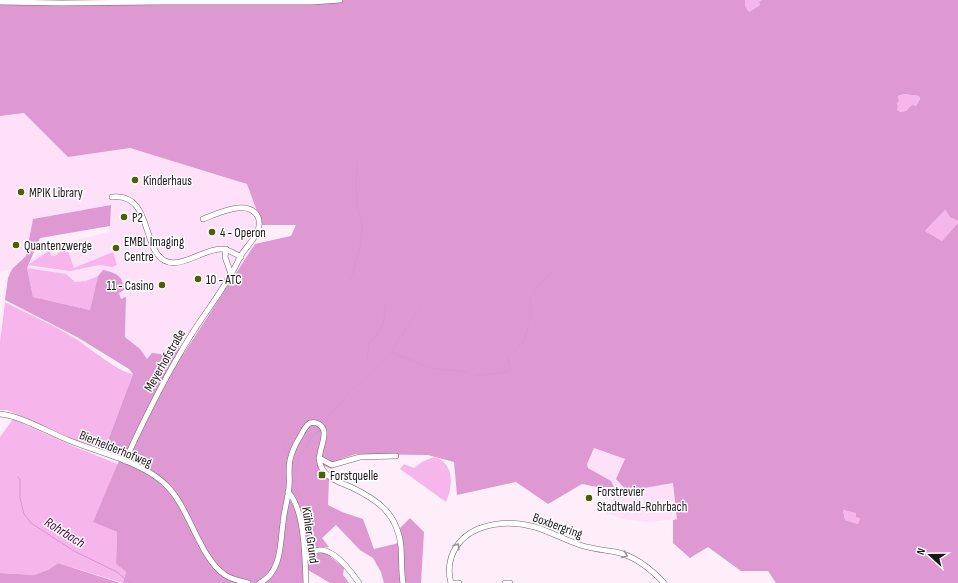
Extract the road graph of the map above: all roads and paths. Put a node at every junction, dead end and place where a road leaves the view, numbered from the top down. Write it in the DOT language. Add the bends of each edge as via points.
graph roads {
  1 [pos="340,0"];
  2 [pos="0,2"];
  3 [pos="112,197"];
  4 [pos="203,219"];
  5 [pos="226,249"];
  6 [pos="241,257"];
  7 [pos="232,274"];
  8 [pos="0,414"];
  9 [pos="396,456"];
  10 [pos="319,458"];
  11 [pos="125,461"];
  12 [pos="288,492"];
  13 [pos="304,542"];
  14 [pos="315,550"];
  15 [pos="305,560"];
  16 [pos="248,583"];
  17 [pos="260,583"];
  18 [pos="306,583"];
  19 [pos="358,583"];
  20 [pos="403,583"];
  21 [pos="450,583"];
  22 [pos="454,583"];
  23 [pos="459,583"];
  24 [pos="505,583"];
  25 [pos="510,583"];
  26 [pos="664,583"];
  1 -- 2 [label="street" via="62,4"];
  3 -- 5 [label="street" via="126,198 137,206 154,249 165,260 183,262 214,250"];
  4 -- 6 [label="street, Meyerhofstraße" via="236,208 246,208 254,212 259,219 258,229"];
  5 -- 6 [label="street"];
  5 -- 7 [label="street" via="225,256"];
  6 -- 7 [label="street, Meyerhofstraße"];
  7 -- 11 [label="street, Meyerhofstraße" via="170,369"];
  8 -- 11 [label="street, Bierhelderhofweg" via="14,417"];
  9 -- 10 [label="street" via="360,457 332,465"];
  10 -- 12 [label="street" via="324,431 319,424 308,424 291,454"];
  10 -- 20 [label="street" via="321,468 327,475 373,499 391,517 400,539"];
  11 -- 16 [label="street, Bierhelderhofweg" via="146,470 168,486 179,500 217,568 229,577"];
  12 -- 13 [label="street, Kühler Grund" via="296,502"];
  12 -- 17 [label="street" via="278,558 269,576"];
  13 -- 14 [label="street"];
  13 -- 15 [label="street, Kühler Grund"];
  14 -- 15 [label="street"];
  14 -- 19 [label="street" via="324,550 332,554"];
  15 -- 18 [label="street, Kühler Grund"];
  21 -- 26 [label="street, Boxbergring, one-way" via="450,560 462,540 479,529 504,524 533,526 582,546 626,555"];
  22 -- 23 [label="street"];
  24 -- 25 [label="street"];
}
